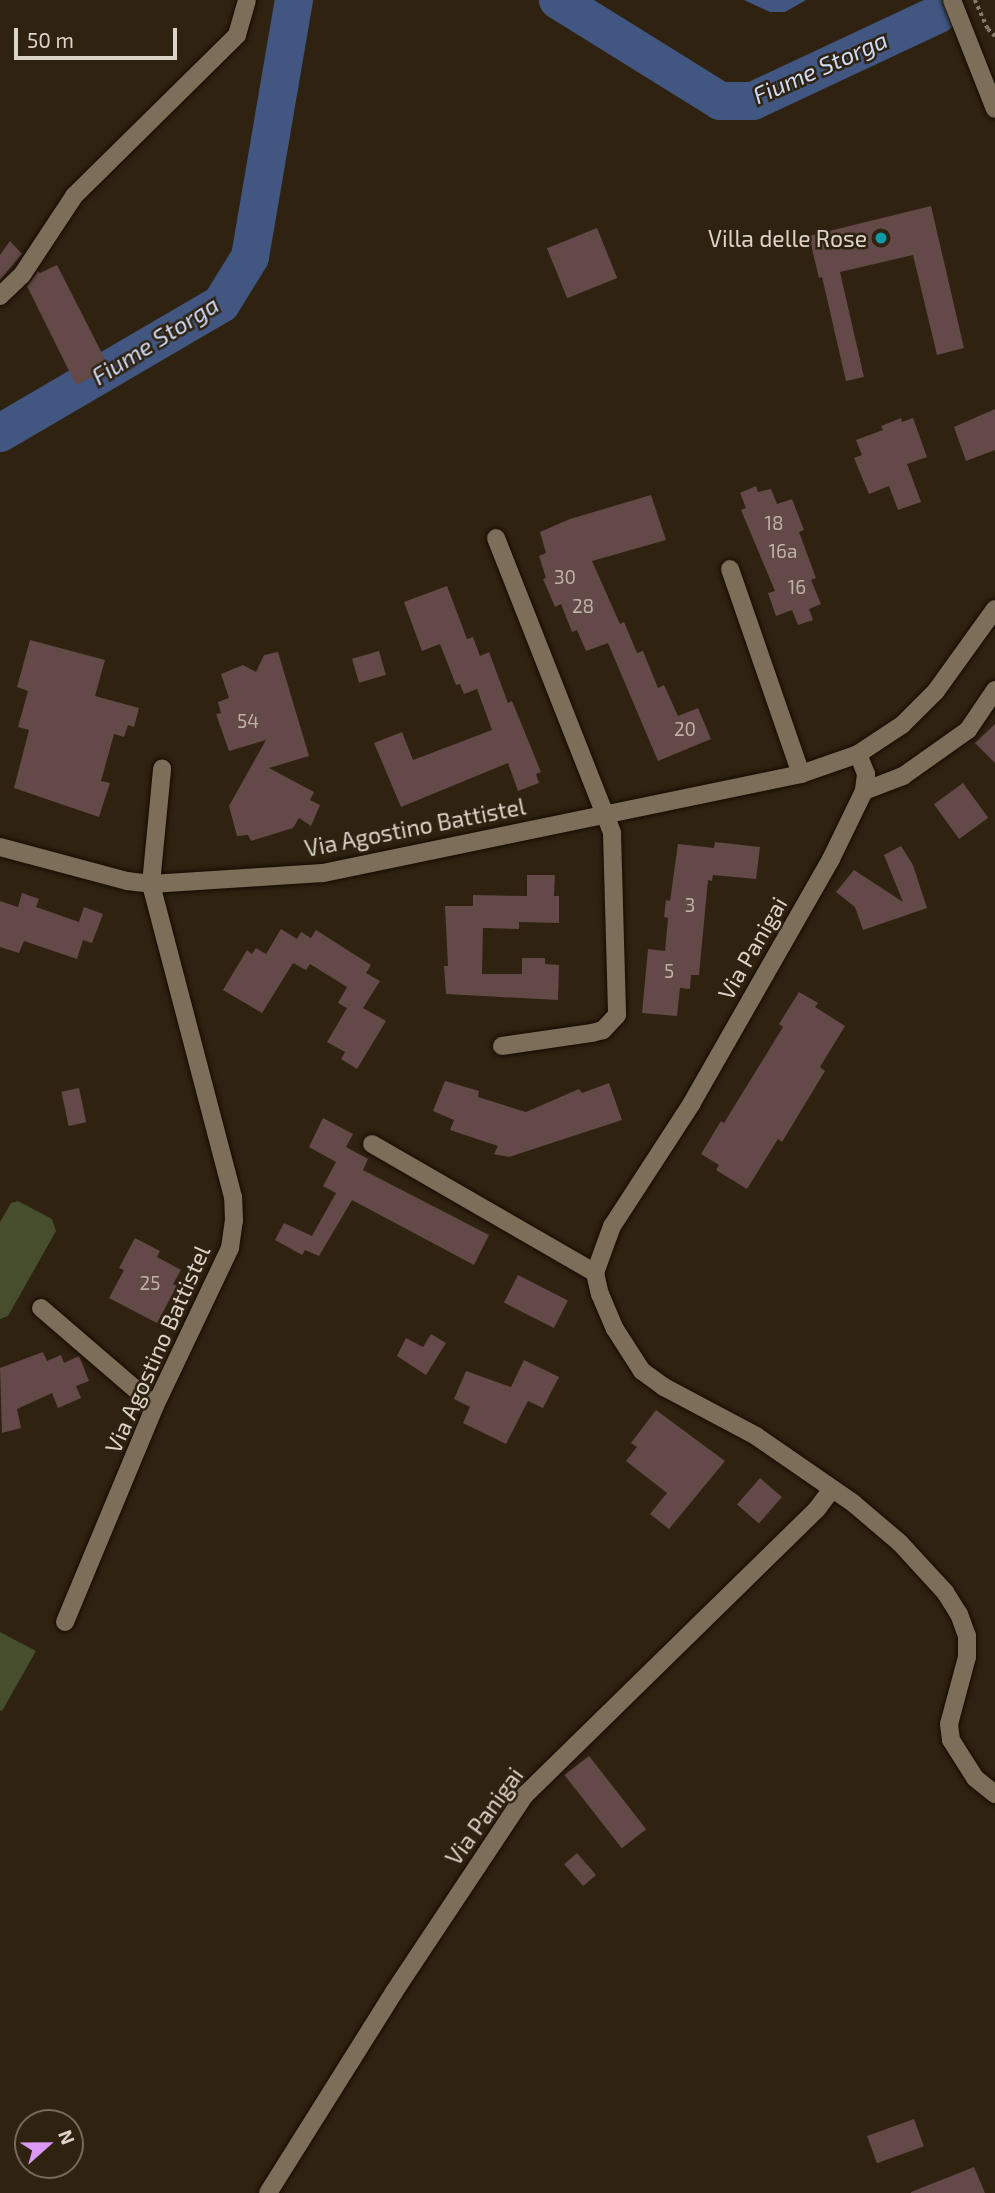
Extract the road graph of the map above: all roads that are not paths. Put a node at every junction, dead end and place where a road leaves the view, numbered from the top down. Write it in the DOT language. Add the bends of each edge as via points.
graph roads {
  1 [pos="247,0"];
  2 [pos="952,0"];
  3 [pos="972,51"];
  4 [pos="995,67"];
  5 [pos="995,109"];
  6 [pos="0,296"];
  7 [pos="496,538"];
  8 [pos="730,569"];
  9 [pos="995,609"];
  10 [pos="995,690"];
  11 [pos="858,754"];
  12 [pos="162,769"];
  13 [pos="801,774"];
  14 [pos="864,791"];
  15 [pos="603,815"];
  16 [pos="0,847"];
  17 [pos="151,884"];
  18 [pos="502,1046"];
  19 [pos="372,1144"];
  20 [pos="595,1273"];
  21 [pos="41,1308"];
  22 [pos="155,1406"];
  23 [pos="832,1489"];
  24 [pos="65,1622"];
  25 [pos="995,1794"];
  26 [pos="268,2193"];
  1 -- 6 [label="street" via="237,35 74,196 22,275"];
  2 -- 3 [label="street"];
  3 -- 4 [label="street"];
  3 -- 5 [label="street"];
  7 -- 15 [label="street"];
  8 -- 13 [label="street"];
  9 -- 11 [label="street, Via Agostino Battistel" via="921,707"];
  10 -- 14 [label="street" via="968,730 903,776"];
  11 -- 13 [label="street, Via Agostino Battistel"];
  11 -- 14 [label="street" via="866,774"];
  12 -- 17 [label="street, Via Agostino Battistel"];
  13 -- 15 [label="street, Via Agostino Battistel"];
  14 -- 20 [label="street, Via Panigai" via="831,859 692,1103 612,1226"];
  15 -- 17 [label="street, Via Agostino Battistel" via="323,873"];
  15 -- 18 [label="street" via="612,833 617,1015 603,1030 592,1033"];
  16 -- 17 [label="street, Via Agostino Battistel"];
  17 -- 22 [label="street, Via Agostino Battistel" via="233,1197 234,1221 230,1248"];
  19 -- 20 [label="street"];
  20 -- 23 [label="street" via="615,1329 642,1371 756,1436"];
  21 -- 22 [label="street"];
  22 -- 24 [label="street, Via Agostino Battistel"];
  23 -- 25 [label="street" via="900,1543 959,1614 967,1636 967,1657 952,1705 951,1740 975,1778"];
  23 -- 26 [label="street, Via Panigai" via="817,1509 525,1795"];
}
